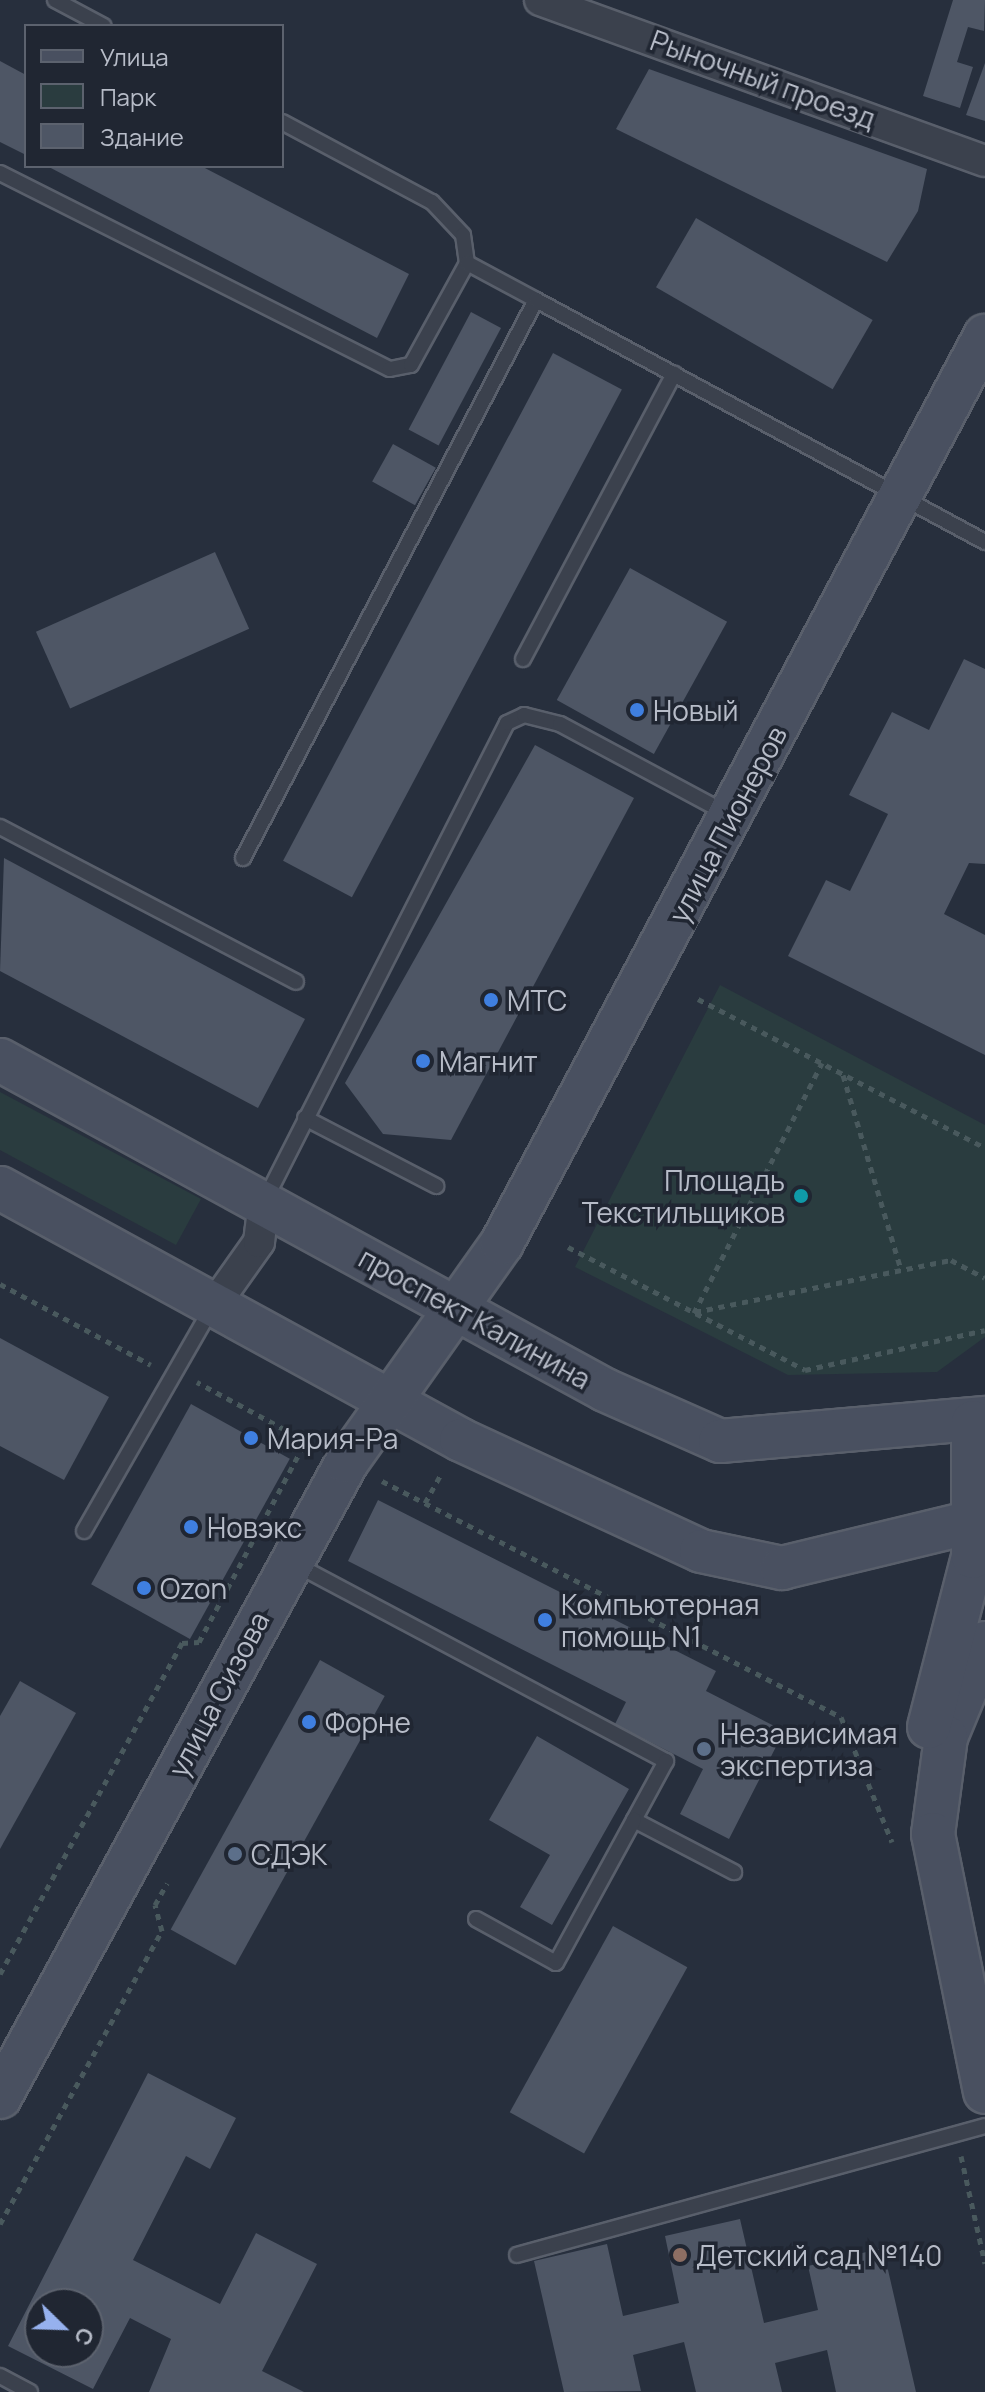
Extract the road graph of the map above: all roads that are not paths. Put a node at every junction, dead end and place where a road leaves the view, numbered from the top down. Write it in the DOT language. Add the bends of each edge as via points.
graph roads {
  1 [pos="55,0"];
  2 [pos="540,0"];
  3 [pos="100,24"];
  4 [pos="284,123"];
  5 [pos="985,161"];
  6 [pos="0,173"];
  7 [pos="467,263"];
  8 [pos="536,300"];
  9 [pos="985,336"];
  10 [pos="674,374"];
  11 [pos="903,495"];
  12 [pos="985,542"];
  13 [pos="523,659"];
  14 [pos="731,816"];
  15 [pos="0,827"];
  16 [pos="243,858"];
  17 [pos="296,982"];
  18 [pos="0,1060"];
  19 [pos="305,1118"];
  20 [pos="436,1186"];
  21 [pos="0,1188"];
  22 [pos="264,1202"];
  23 [pos="454,1303"];
  24 [pos="215,1304"];
  25 [pos="388,1396"];
  26 [pos="979,1420"];
  27 [pos="981,1520"];
  28 [pos="84,1531"];
  29 [pos="289,1561"];
  30 [pos="985,1643"];
  31 [pos="933,1787"];
  32 [pos="634,1820"];
  33 [pos="734,1872"];
  34 [pos="476,1919"];
  35 [pos="985,2092"];
  36 [pos="0,2097"];
  37 [pos="985,2126"];
  38 [pos="517,2255"];
  39 [pos="0,2376"];
  40 [pos="30,2392"];
  1 -- 3 [label="lane"];
  2 -- 5 [label="street, Рыночный проезд"];
  4 -- 7 [label="lane" via="432,202 463,235"];
  6 -- 7 [label="lane" via="390,369 411,365"];
  7 -- 8 [label="lane"];
  8 -- 10 [label="lane"];
  8 -- 16 [label="lane"];
  9 -- 11 [label="main road, улица Пионеров"];
  10 -- 11 [label="lane"];
  10 -- 13 [label="lane"];
  11 -- 12 [label="lane"];
  11 -- 14 [label="main road, улица Пионеров"];
  14 -- 19 [label="lane" via="560,724 524,715 499,733"];
  14 -- 23 [label="main road, улица Пионеров" via="502,1243"];
  15 -- 17 [label="lane"];
  18 -- 22 [label="main road, проспект Калинина"];
  19 -- 20 [label="lane"];
  19 -- 22 [label="lane"];
  21 -- 24 [label="main road"];
  22 -- 23 [label="main road, проспект Калинина"];
  22 -- 24 [label="street" via="253,1253"];
  23 -- 25 [label="main road, улица Сизова"];
  23 -- 26 [label="main road, проспект Калинина" via="605,1390 720,1441"];
  24 -- 25 [label="main road"];
  24 -- 28 [label="lane"];
  25 -- 27 [label="main road" via="461,1440 701,1551 782,1568"];
  25 -- 29 [label="main road, улица Сизова"];
  26 -- 27 [label="main road"];
  27 -- 31 [label="main road" via="932,1698"];
  29 -- 32 [label="lane" via="666,1761"];
  29 -- 36 [label="main road, улица Сизова"];
  30 -- 31 [label="main road"];
  31 -- 35 [label="main road" via="933,1834"];
  32 -- 33 [label="lane"];
  32 -- 34 [label="lane" via="556,1963"];
  37 -- 38 [label="lane"];
  39 -- 40 [label="lane"];
}
